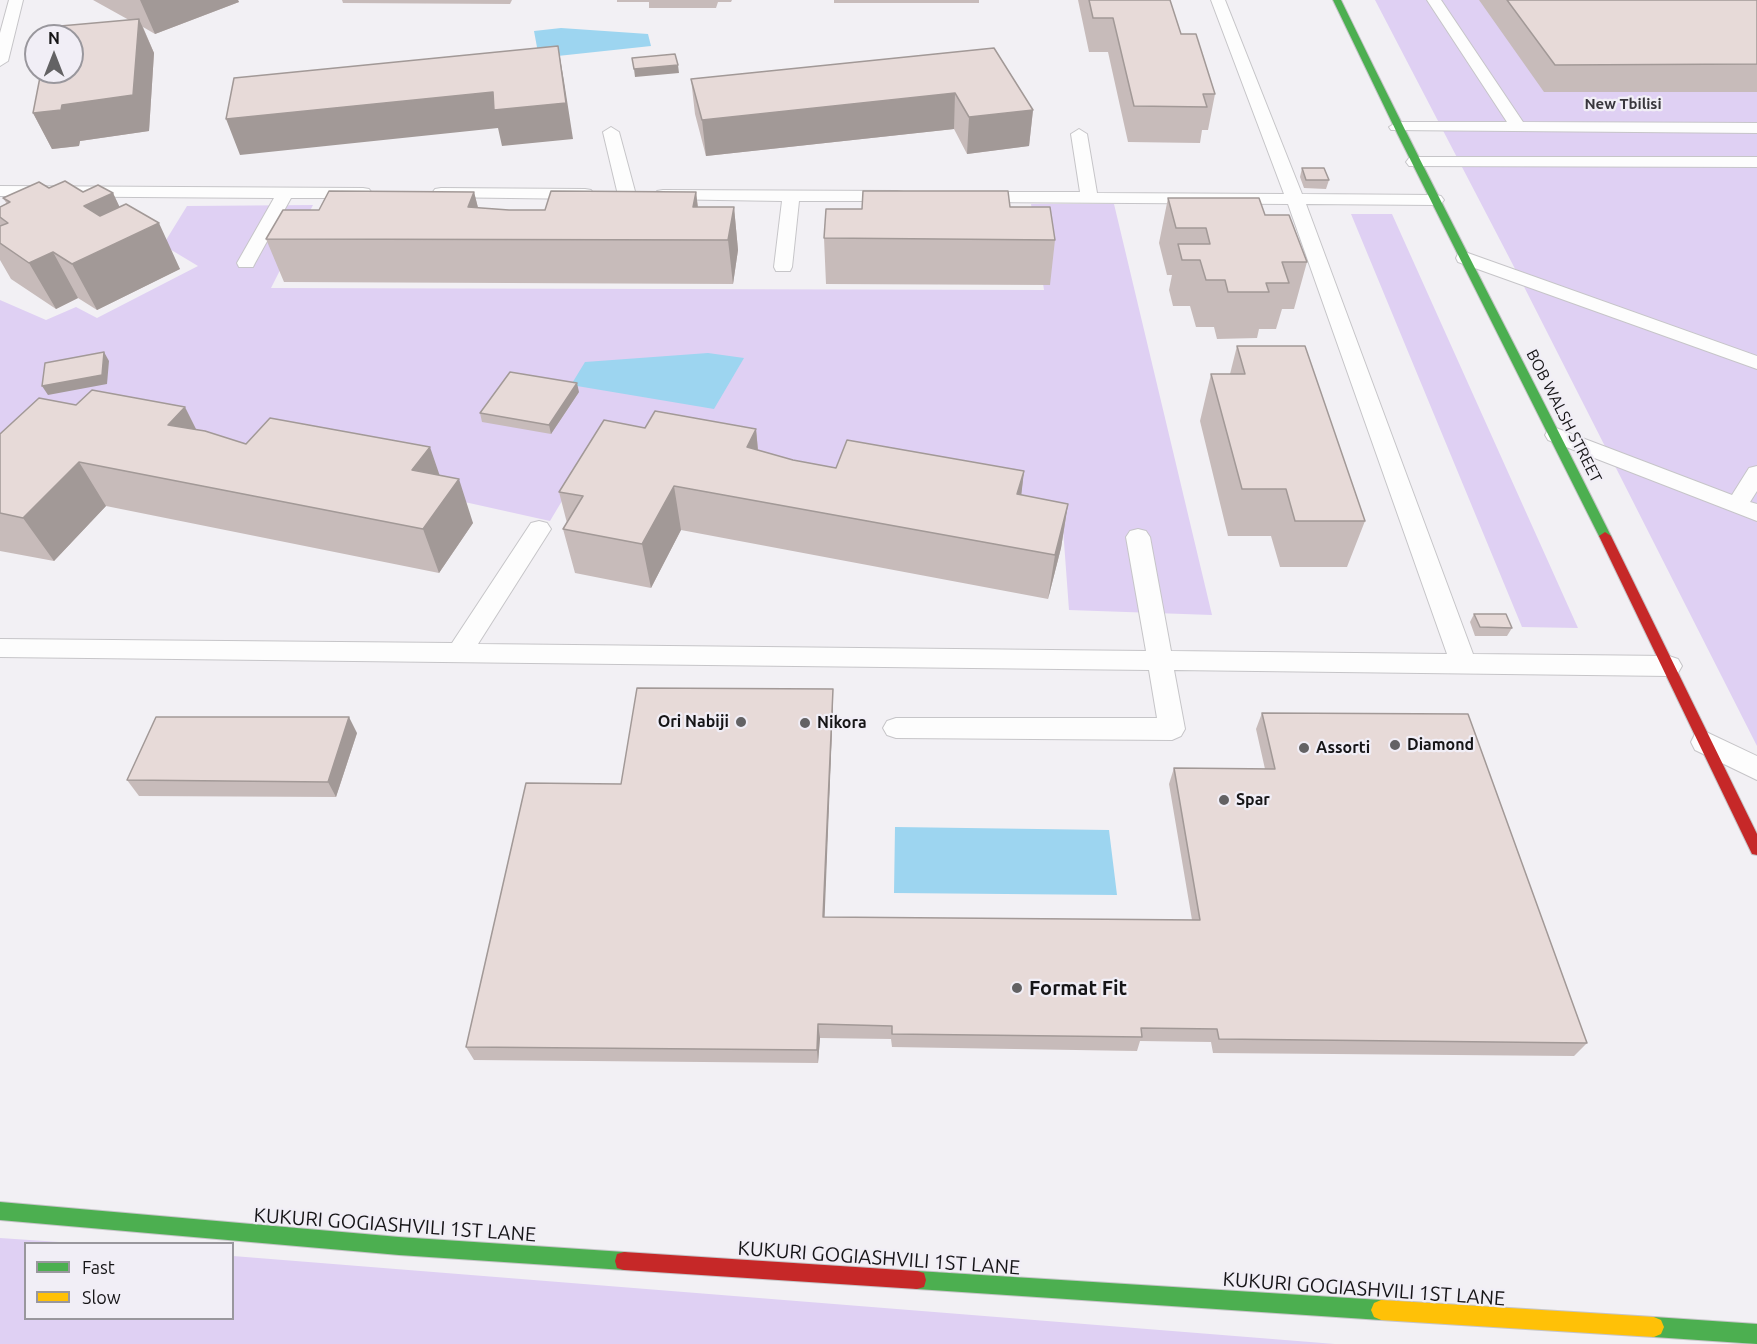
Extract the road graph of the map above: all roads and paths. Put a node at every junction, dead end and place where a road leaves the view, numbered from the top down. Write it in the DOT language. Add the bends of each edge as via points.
graph roads {
  1 [pos="16,0"];
  2 [pos="1218,0"];
  3 [pos="1337,0"];
  4 [pos="1434,0"];
  5 [pos="0,61"];
  6 [pos="1397,127"];
  7 [pos="1519,128"];
  8 [pos="1757,128"];
  9 [pos="612,132"];
  10 [pos="1078,134"];
  11 [pos="1415,162"];
  12 [pos="1757,162"];
  13 [pos="0,191"];
  14 [pos="286,192"];
  15 [pos="378,193"];
  16 [pos="426,193"];
  17 [pos="627,195"];
  18 [pos="791,195"];
  19 [pos="912,196"];
  20 [pos="957,196"];
  21 [pos="1089,197"];
  22 [pos="1295,199"];
  23 [pos="1435,200"];
  24 [pos="1465,258"];
  25 [pos="246,263"];
  26 [pos="783,267"];
  27 [pos="1757,363"];
  28 [pos="1556,435"];
  29 [pos="1757,472"];
  30 [pos="1747,508"];
  31 [pos="539,529"];
  32 [pos="1138,537"];
  33 [pos="0,648"];
  34 [pos="460,652"];
  35 [pos="1159,660"];
  36 [pos="1464,665"];
  37 [pos="1669,666"];
  38 [pos="896,728"];
  39 [pos="1704,742"];
  40 [pos="1757,769"];
  41 [pos="1757,849"];
  42 [pos="0,1211"];
  43 [pos="1757,1334"];
  1 -- 5 [label="lane"];
  2 -- 22 [label="lane"];
  3 -- 6 [label="street, BOB WALSH STREET"];
  4 -- 7 [label="lane"];
  6 -- 7 [label="lane"];
  6 -- 11 [label="street, BOB WALSH STREET"];
  7 -- 8 [label="lane"];
  9 -- 17 [label="lane"];
  10 -- 21 [label="lane"];
  11 -- 12 [label="lane"];
  11 -- 23 [label="street, BOB WALSH STREET"];
  13 -- 14 [label="lane"];
  14 -- 15 [label="lane"];
  14 -- 25 [label="lane"];
  16 -- 17 [label="lane"];
  17 -- 18 [label="lane"];
  18 -- 19 [label="lane"];
  18 -- 26 [label="lane"];
  20 -- 21 [label="lane"];
  21 -- 22 [label="lane"];
  22 -- 23 [label="lane"];
  22 -- 36 [label="lane"];
  23 -- 24 [label="street, BOB WALSH STREET"];
  24 -- 27 [label="lane"];
  24 -- 28 [label="street, BOB WALSH STREET"];
  28 -- 30 [label="lane"];
  28 -- 37 [label="street, BOB WALSH STREET"];
  29 -- 30 [label="lane"];
  31 -- 34 [label="lane"];
  32 -- 35 [label="lane"];
  33 -- 34 [label="lane"];
  34 -- 35 [label="lane"];
  35 -- 36 [label="lane"];
  35 -- 38 [label="lane" via="1172,729"];
  36 -- 37 [label="lane"];
  37 -- 39 [label="street, BOB WALSH STREET"];
  39 -- 40 [label="lane"];
  39 -- 41 [label="street, BOB WALSH STREET"];
  42 -- 43 [label="street, KUKURI GOGIASHVILI 1ST LANE" via="399,1246"];
}
